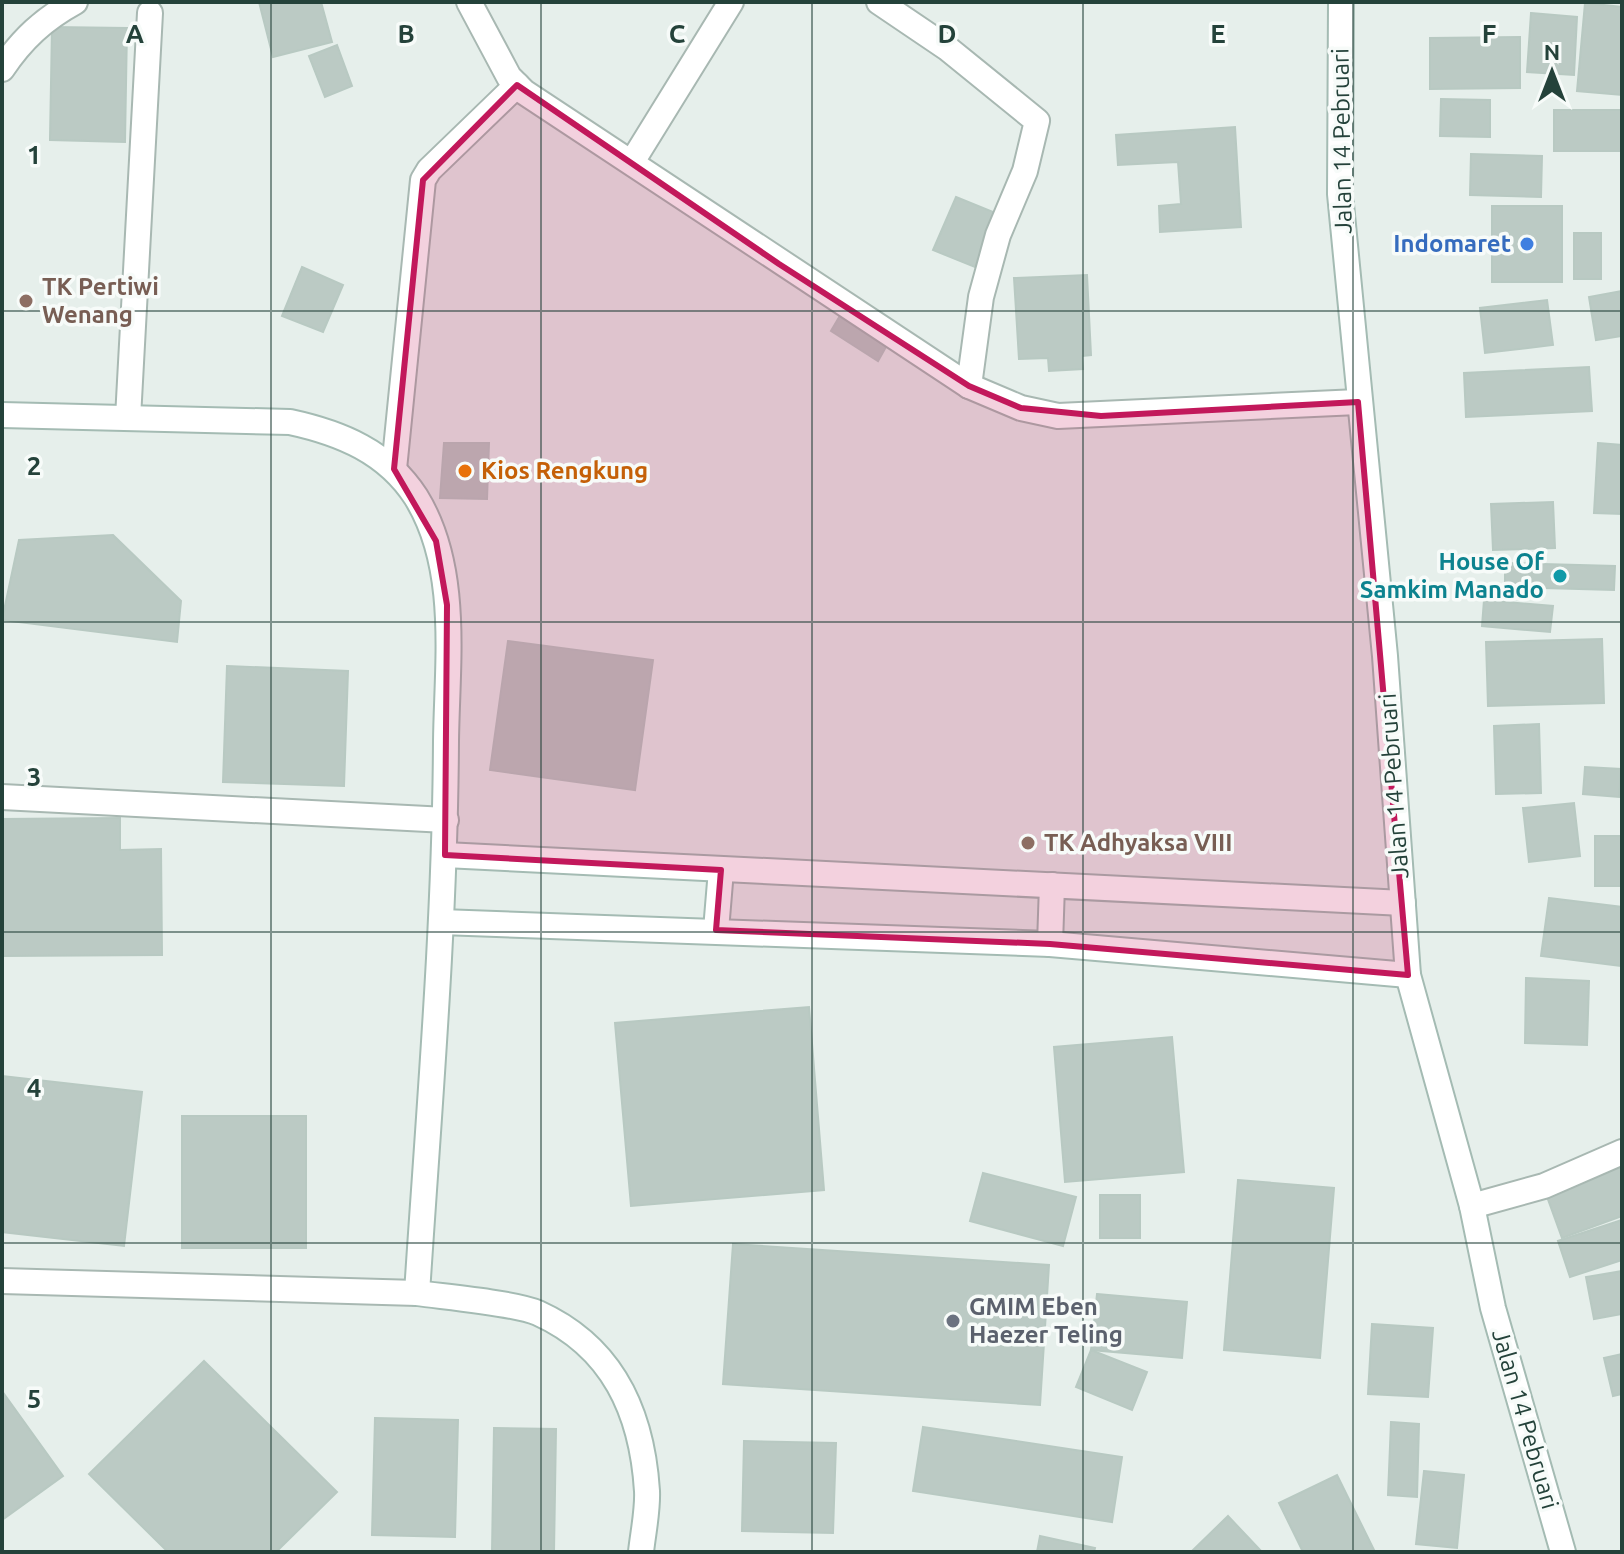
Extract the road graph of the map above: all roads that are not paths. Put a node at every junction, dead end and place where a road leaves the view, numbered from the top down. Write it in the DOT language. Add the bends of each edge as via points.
graph roads {
  1 [pos="75,2"];
  2 [pos="469,2"];
  3 [pos="731,2"];
  4 [pos="879,2"];
  5 [pos="1341,2"];
  6 [pos="150,13"];
  7 [pos="2,69"];
  8 [pos="517,85"];
  9 [pos="632,162"];
  10 [pos="969,386"];
  11 [pos="1358,402"];
  12 [pos="2,415"];
  13 [pos="128,418"];
  14 [pos="394,469"];
  15 [pos="2,797"];
  16 [pos="446,820"];
  17 [pos="445,855"];
  18 [pos="721,870"];
  19 [pos="1052,885"];
  20 [pos="1403,903"];
  21 [pos="441,922"];
  22 [pos="716,930"];
  23 [pos="1050,944"];
  24 [pos="1408,975"];
  25 [pos="1622,1152"];
  26 [pos="1472,1206"];
  27 [pos="2,1281"];
  28 [pos="417,1293"];
  29 [pos="641,1552"];
  30 [pos="1563,1552"];
  1 -- 7 [label="street" via="20,43"];
  2 -- 8 [label="street"];
  3 -- 9 [label="street"];
  4 -- 10 [label="street" via="947,48 1037,121 981,297"];
  5 -- 11 [label="street, Jalan 14 Pebruari" via="1340,194"];
  6 -- 13 [label="street"];
  8 -- 9 [label="street"];
  8 -- 14 [label="street" via="423,180"];
  9 -- 10 [label="street"];
  10 -- 11 [label="street" via="1021,408 1058,416"];
  11 -- 20 [label="street, Jalan 14 Pebruari" via="1385,656"];
  12 -- 13 [label="street"];
  13 -- 14 [label="street" via="290,422 327,430"];
  14 -- 16 [label="street" via="416,498 436,541 447,605"];
  15 -- 16 [label="street"];
  16 -- 17 [label="street"];
  17 -- 18 [label="street"];
  17 -- 21 [label="street"];
  18 -- 19 [label="street"];
  18 -- 22 [label="street"];
  19 -- 20 [label="street"];
  19 -- 23 [label="street"];
  20 -- 24 [label="street, Jalan 14 Pebruari"];
  21 -- 22 [label="street"];
  21 -- 28 [label="street"];
  22 -- 23 [label="street"];
  23 -- 24 [label="street"];
  24 -- 26 [label="street, Jalan 14 Pebruari"];
  25 -- 26 [label="street" via="1544,1186"];
  26 -- 30 [label="street, Jalan 14 Pebruari" via="1493,1308"];
  27 -- 28 [label="street"];
  28 -- 29 [label="street" via="536,1312 593,1347 617,1378 635,1422 647,1492"];
}
